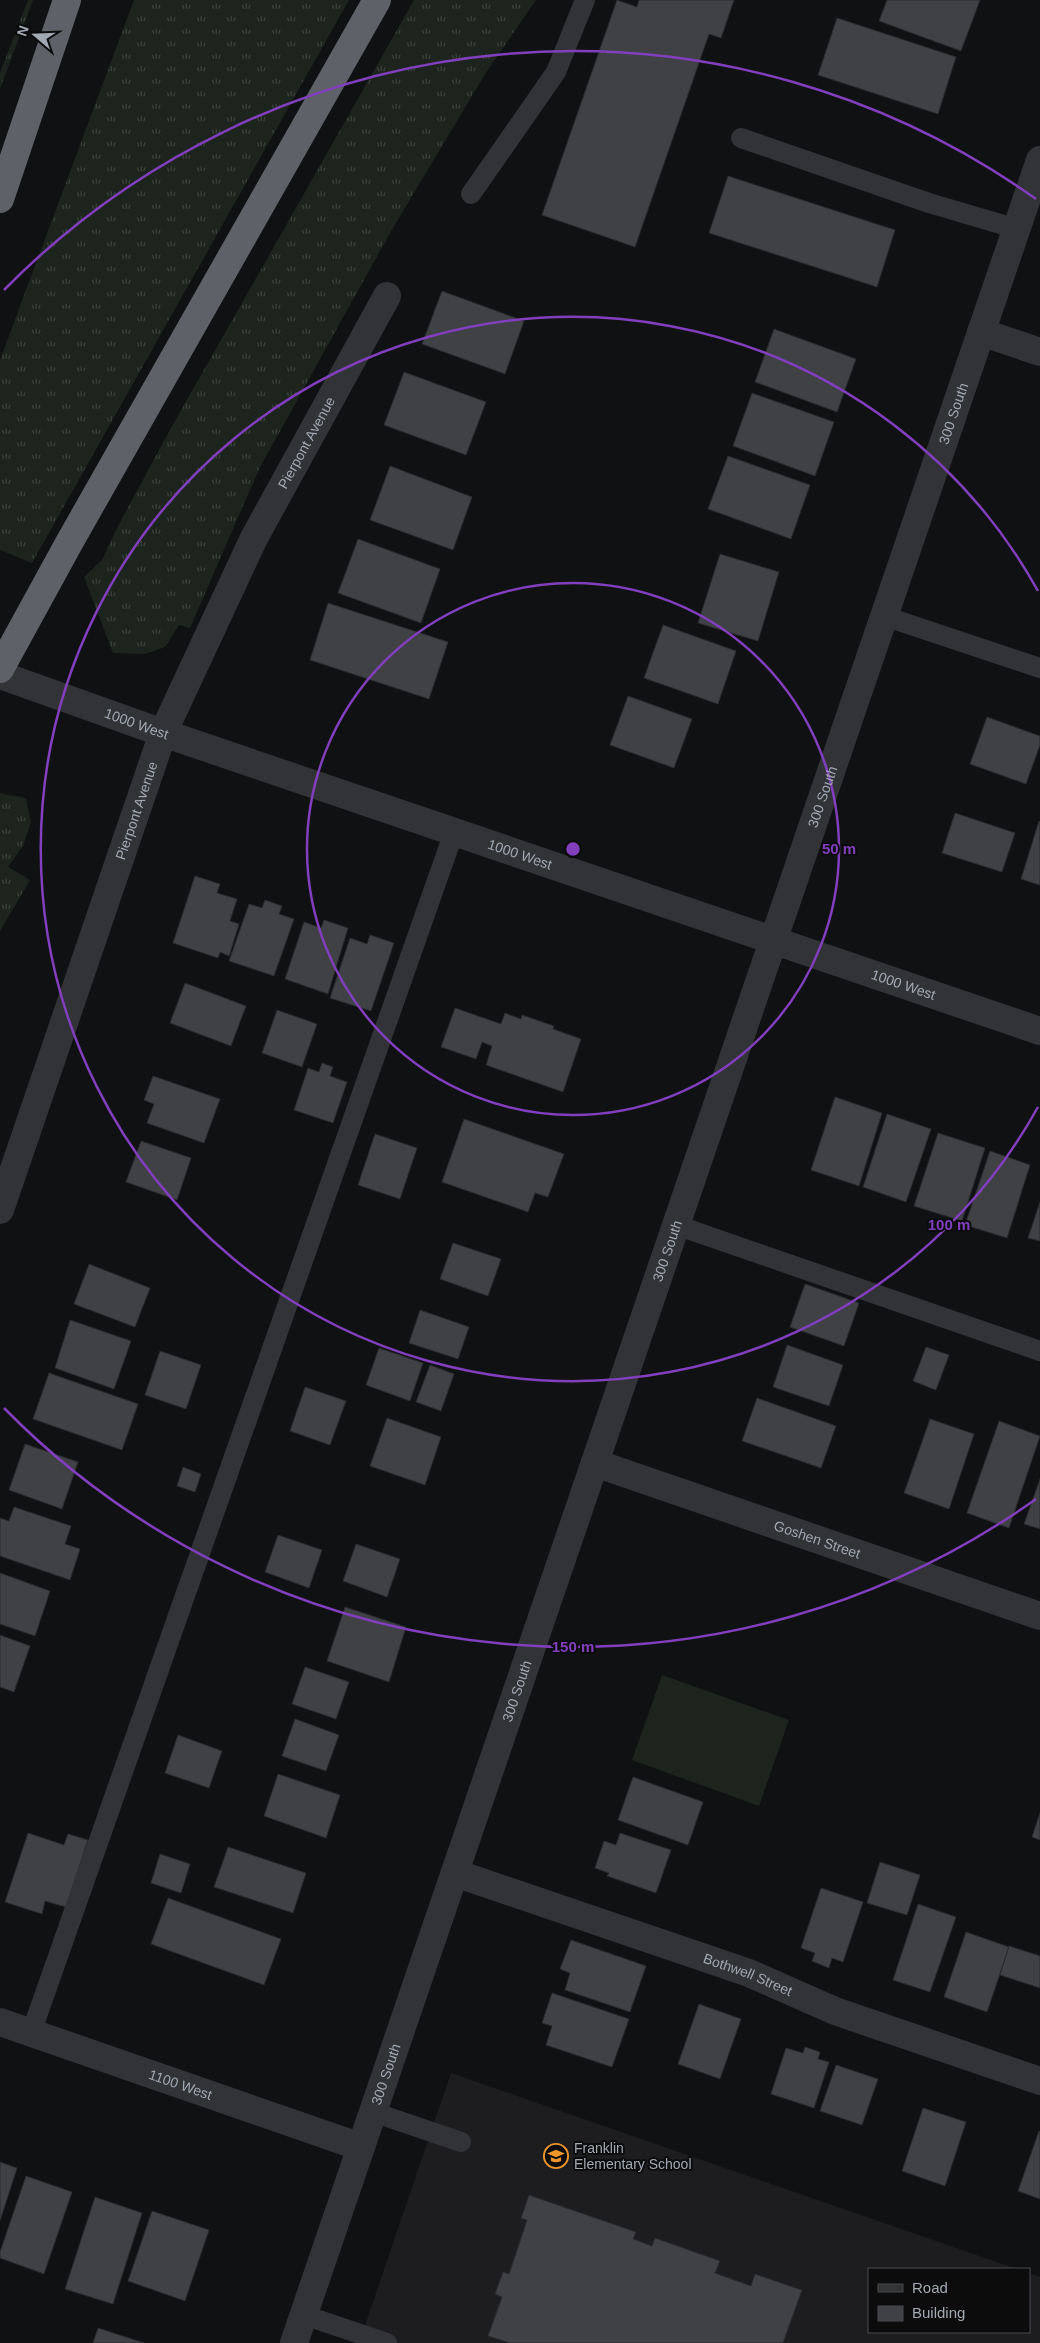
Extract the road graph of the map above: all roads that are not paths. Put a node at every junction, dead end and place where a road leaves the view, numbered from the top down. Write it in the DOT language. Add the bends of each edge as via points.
graph roads {
  1 [pos="67,0"];
  2 [pos="377,0"];
  3 [pos="585,0"];
  4 [pos="741,138"];
  5 [pos="1040,160"];
  6 [pos="471,194"];
  7 [pos="0,199"];
  8 [pos="1016,229"];
  9 [pos="387,296"];
  10 [pos="981,332"];
  11 [pos="1040,352"];
  12 [pos="884,616"];
  13 [pos="0,668"];
  14 [pos="1040,668"];
  15 [pos="0,675"];
  16 [pos="163,733"];
  17 [pos="454,832"];
  18 [pos="774,940"];
  19 [pos="1040,1031"];
  20 [pos="0,1210"];
  21 [pos="676,1225"];
  22 [pos="1040,1351"];
  23 [pos="595,1464"];
  24 [pos="1040,1616"];
  25 [pos="455,1873"];
  26 [pos="0,2022"];
  27 [pos="31,2033"];
  28 [pos="1040,2081"];
  29 [pos="373,2112"];
  30 [pos="461,2142"];
  31 [pos="361,2147"];
  32 [pos="304,2315"];
  33 [pos="294,2343"];
  34 [pos="387,2343"];
  1 -- 7 [label="highway"];
  2 -- 13 [label="highway"];
  3 -- 6 [label="lane" via="556,72"];
  4 -- 8 [label="lane" via="929,203"];
  5 -- 8 [label="street, 300 South"];
  8 -- 10 [label="street, 300 South"];
  9 -- 16 [label="street, Pierpont Avenue" via="254,538"];
  10 -- 11 [label="street"];
  10 -- 12 [label="street, 300 South"];
  12 -- 14 [label="lane"];
  12 -- 18 [label="street, 300 South"];
  15 -- 16 [label="street, 1000 West"];
  16 -- 17 [label="street, 1000 West"];
  16 -- 20 [label="street, Pierpont Avenue"];
  17 -- 18 [label="street, 1000 West"];
  17 -- 27 [label="lane"];
  18 -- 19 [label="street, 1000 West"];
  18 -- 21 [label="street, 300 South"];
  21 -- 22 [label="lane"];
  21 -- 23 [label="street, 300 South"];
  23 -- 24 [label="street, Goshen Street"];
  23 -- 25 [label="street, 300 South"];
  25 -- 28 [label="street, Bothwell Street" via="750,1973 835,2011"];
  25 -- 29 [label="street, 300 South"];
  26 -- 27 [label="street, 1100 West"];
  27 -- 31 [label="street, 1100 West"];
  29 -- 30 [label="lane"];
  29 -- 31 [label="street, 300 South"];
  31 -- 32 [label="street, 300 South"];
  32 -- 33 [label="street, 300 South"];
  32 -- 34 [label="lane"];
}
